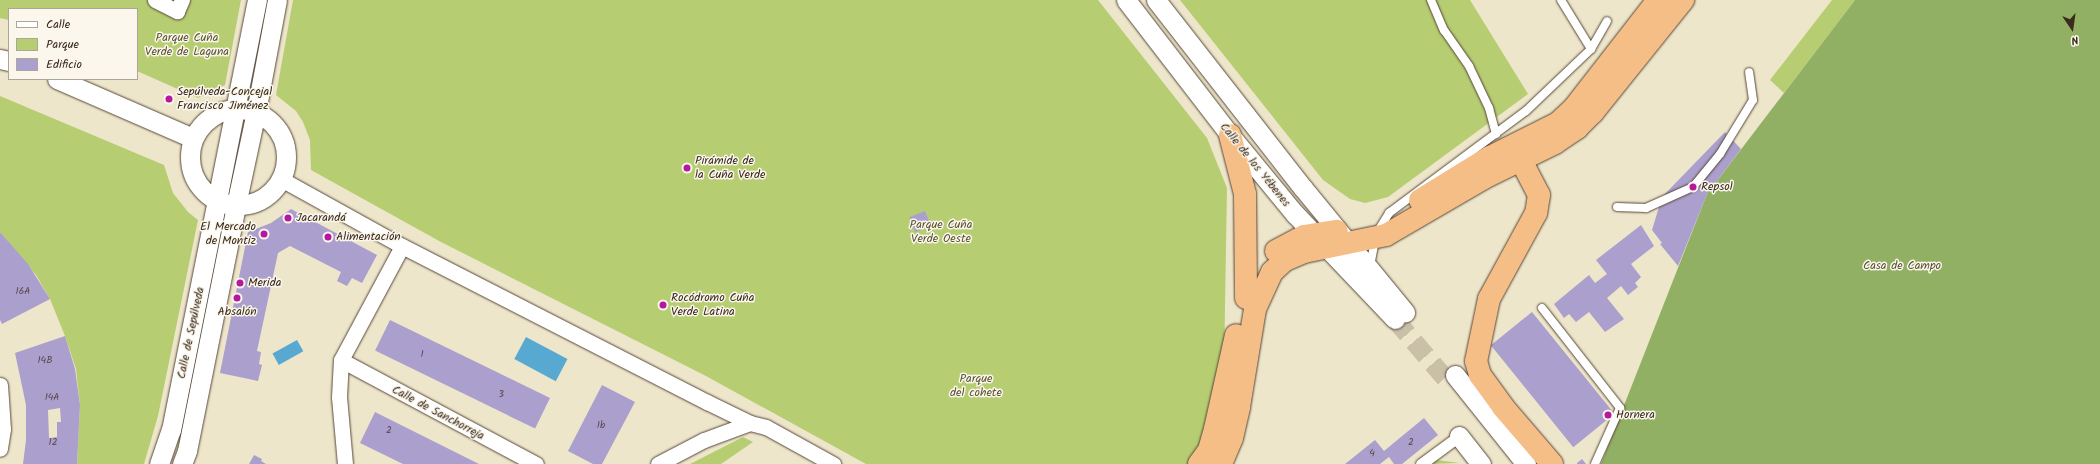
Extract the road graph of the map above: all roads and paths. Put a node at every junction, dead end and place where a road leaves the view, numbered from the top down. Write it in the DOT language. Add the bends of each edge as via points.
graph roads {
  1 [pos="155,0"];
  2 [pos="182,0"];
  3 [pos="257,0"];
  4 [pos="277,0"];
  5 [pos="1126,0"];
  6 [pos="1156,0"];
  7 [pos="1431,0"];
  8 [pos="1561,0"];
  9 [pos="1658,0"];
  10 [pos="1683,0"];
  11 [pos="1607,21"];
  12 [pos="1591,49"];
  13 [pos="1749,72"];
  14 [pos="59,80"];
  15 [pos="237,109"];
  16 [pos="256,112"];
  17 [pos="1496,134"];
  18 [pos="1230,135"];
  19 [pos="193,138"];
  20 [pos="1517,156"];
  21 [pos="280,179"];
  22 [pos="227,203"];
  23 [pos="1617,207"];
  24 [pos="1378,230"];
  25 [pos="1333,239"];
  26 [pos="402,246"];
  27 [pos="1370,269"];
  28 [pos="1246,298"];
  29 [pos="1542,308"];
  30 [pos="341,360"];
  31 [pos="0,385"];
  32 [pos="750,423"];
  33 [pos="1459,436"];
  34 [pos="0,449"];
  35 [pos="159,464"];
  36 [pos="182,464"];
  37 [pos="346,464"];
  38 [pos="536,464"];
  39 [pos="658,464"];
  40 [pos="833,464"];
  41 [pos="1199,464"];
  42 [pos="1221,464"];
  43 [pos="1421,464"];
  44 [pos="1481,464"];
  45 [pos="1512,464"];
  46 [pos="1526,464"];
  47 [pos="1548,464"];
  48 [pos="1552,464"];
  49 [pos="1595,464"];
  1 -- 2 [label="street" via="178,11"];
  3 -- 15 [label="street, Calle de Sepúlveda"];
  4 -- 16 [label="street, Calle de Sepúlveda"];
  5 -- 18 [label="street, Calle de los Yébenes"];
  6 -- 25 [label="street, Calle de los Yébenes" via="1303,188"];
  7 -- 17 [label="lane" via="1444,30 1469,66 1486,101"];
  8 -- 12 [label="lane"];
  9 -- 20 [label="highway" via="1574,108"];
  10 -- 20 [label="highway" via="1577,128 1555,143"];
  11 -- 12 [label="lane"];
  12 -- 17 [label="lane" via="1526,111"];
  13 -- 23 [label="lane" via="1753,100 1720,154 1693,187 1646,208"];
  14 -- 19 [label="street"];
  15 -- 16 [label="street"];
  15 -- 19 [label="street" via="217,113 203,123"];
  15 -- 22 [label="street, Calle de Sepúlveda"];
  16 -- 21 [label="street" via="278,130 285,146 286,163"];
  16 -- 22 [label="street, Calle de Sepúlveda"];
  17 -- 24 [label="lane" via="1398,205"];
  18 -- 25 [label="street, Calle de los Yébenes"];
  18 -- 28 [label="highway" via="1240,165 1245,194"];
  19 -- 22 [label="street" via="190,157 193,174 202,190"];
  20 -- 24 [label="highway" via="1452,179"];
  20 -- 47 [label="highway" via="1533,197 1531,214 1492,281 1480,318 1472,365 1483,386"];
  20 -- 48 [label="highway" via="1538,195 1536,213 1489,299 1476,361 1480,375 1503,407"];
  21 -- 22 [label="street" via="269,193 253,202"];
  21 -- 26 [label="street"];
  22 -- 35 [label="street, Calle de Sepúlveda" via="171,430"];
  22 -- 36 [label="street, Calle de Sepúlveda" via="190,436"];
  24 -- 25 [label="highway"];
  24 -- 27 [label="lane"];
  25 -- 27 [label="street, Calle de los Yébenes"];
  25 -- 27 [label="street, Calle de los Yébenes" via="1400,315"];
  25 -- 28 [label="highway" via="1304,236 1278,249 1251,282"];
  25 -- 42 [label="highway" via="1285,260 1272,272 1262,289 1255,309 1232,438"];
  26 -- 30 [label="street"];
  26 -- 32 [label="street"];
  28 -- 41 [label="highway" via="1215,429 1209,450"];
  29 -- 49 [label="lane" via="1620,408"];
  30 -- 37 [label="street" via="339,397"];
  30 -- 38 [label="street, Calle de Sanchorreja"];
  31 -- 34 [label="street" via="3,429"];
  32 -- 39 [label="street" via="704,440"];
  32 -- 40 [label="street" via="766,427"];
  33 -- 43 [label="street"];
  33 -- 44 [label="street"];
  45 -- 46 [label="street" via="1452,378"];
}
